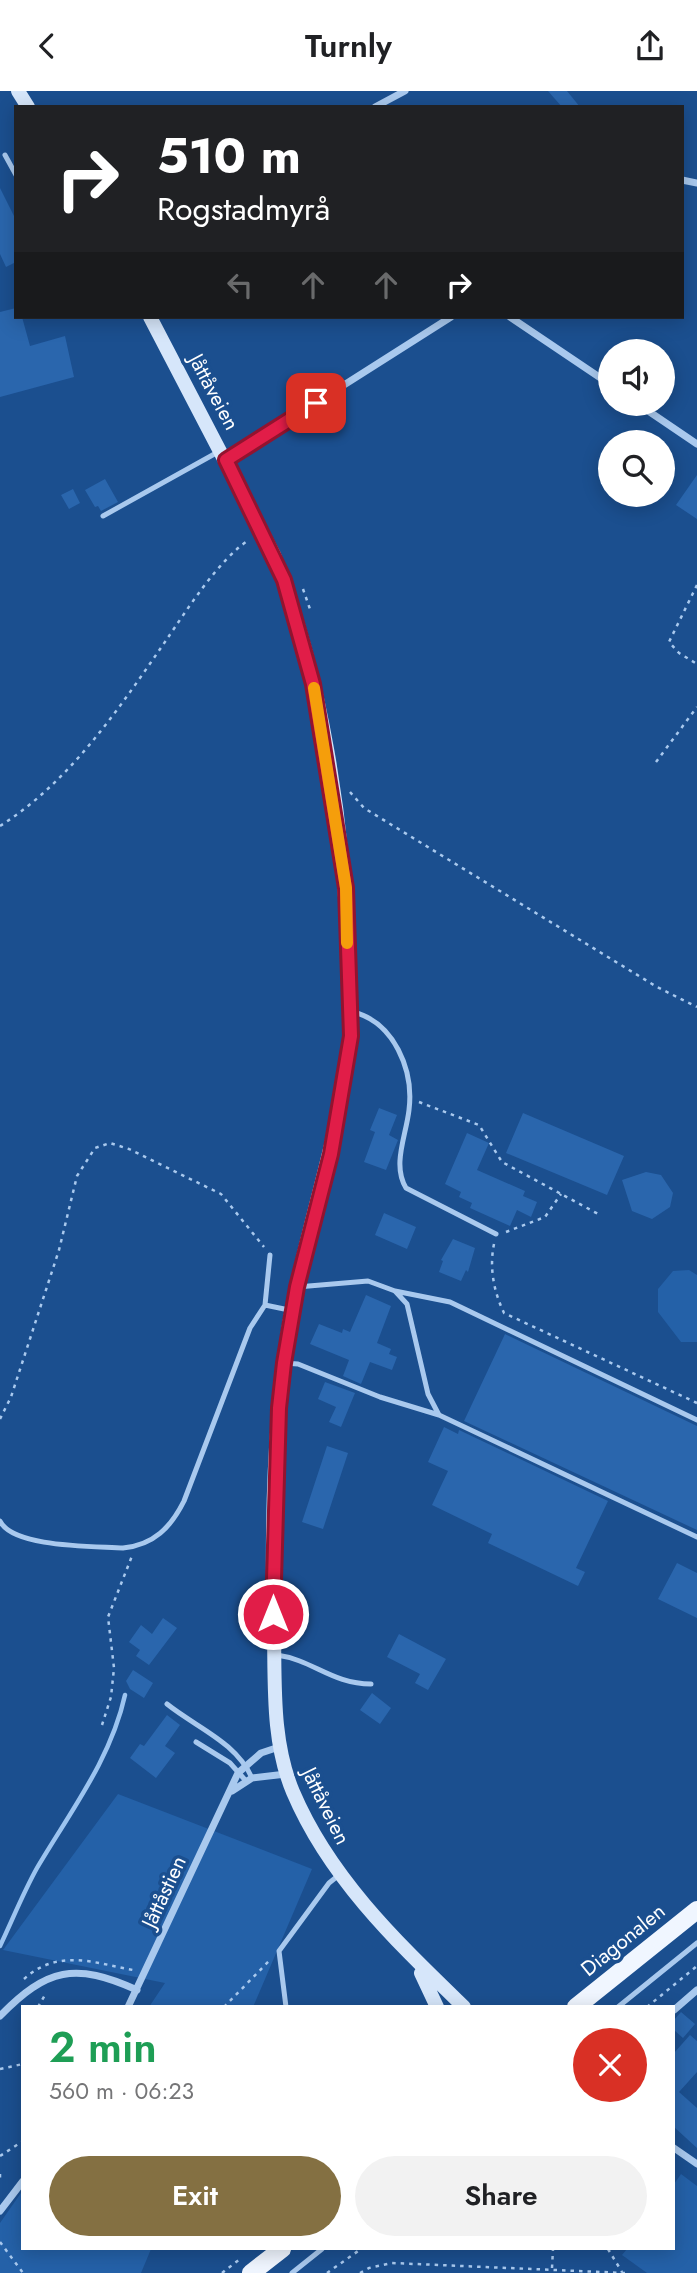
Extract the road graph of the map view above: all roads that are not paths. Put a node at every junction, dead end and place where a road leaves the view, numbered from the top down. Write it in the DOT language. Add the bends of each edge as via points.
graph roads {
  1 [pos="405,91"];
  2 [pos="379,105"];
  3 [pos="5,155"];
  4 [pos="14,172"];
  5 [pos="151,319"];
  6 [pos="448,319"];
  7 [pos="513,319"];
  8 [pos="598,377"];
  9 [pos="656,416"];
  10 [pos="697,444"];
  11 [pos="223,455"];
  12 [pos="103,516"];
  13 [pos="350,1011"];
  14 [pos="496,1234"];
  15 [pos="270,1255"];
  16 [pos="297,1287"];
  17 [pos="395,1291"];
  18 [pos="265,1304"];
  19 [pos="292,1311"];
  20 [pos="284,1363"];
  21 [pos="439,1415"];
  22 [pos="697,1420"];
  23 [pos="0,1521"];
  24 [pos="697,1537"];
  25 [pos="274,1655"];
  26 [pos="370,1684"];
  27 [pos="167,1704"];
  28 [pos="196,1742"];
  29 [pos="279,1747"];
  30 [pos="246,1764"];
  31 [pos="238,1773"];
  32 [pos="286,1774"];
  33 [pos="249,1780"];
  34 [pos="232,1791"];
  35 [pos="339,1875"];
  36 [pos="697,1910"];
  37 [pos="697,1943"];
  38 [pos="404,1949"];
  39 [pos="137,1990"];
  40 [pos="697,1990"];
  41 [pos="129,2005"];
  42 [pos="286,2005"];
  43 [pos="436,2005"];
  44 [pos="462,2005"];
  45 [pos="578,2005"];
  46 [pos="620,2005"];
  47 [pos="675,2009"];
  48 [pos="0,2016"];
  49 [pos="675,2149"];
  50 [pos="697,2164"];
  51 [pos="21,2184"];
  52 [pos="0,2211"];
  53 [pos="280,2250"];
  54 [pos="320,2250"];
  55 [pos="247,2265"];
  56 [pos="292,2273"];
  1 -- 2 [label="street"];
  3 -- 4 [label="lane"];
  5 -- 11 [label="main road, Jåttåveien"];
  6 -- 11 [label="street"];
  7 -- 8 [label="street"];
  9 -- 10 [label="street"];
  11 -- 12 [label="lane, Jåttåveien"];
  11 -- 13 [label="main road, Jåttåveien" via="284,580 313,684 346,888"];
  13 -- 14 [label="lane" via="377,1021 392,1039 404,1067 409,1097 398,1175 406,1188"];
  13 -- 16 [label="main road, Jåttåveien" via="351,1036 331,1154"];
  15 -- 18 [label="lane"];
  16 -- 17 [label="lane" via="368,1282"];
  16 -- 19 [label="main road, Jåttåveien"];
  17 -- 21 [label="lane" via="407,1304 428,1394"];
  17 -- 22 [label="lane" via="450,1302"];
  18 -- 19 [label="lane"];
  18 -- 23 [label="lane" via="250,1328 175,1518 158,1536 136,1547 28,1539 11,1534"];
  19 -- 20 [label="main road, Jåttåveien"];
  20 -- 21 [label="lane" via="298,1364"];
  20 -- 25 [label="main road, Jåttåveien" via="273,1581"];
  21 -- 24 [label="lane"];
  25 -- 26 [label="lane" via="305,1661 344,1682"];
  25 -- 29 [label="main road, Jåttåveien"];
  27 -- 30 [label="lane" via="228,1745"];
  28 -- 31 [label="lane"];
  29 -- 30 [label="street, Jåttåstien"];
  29 -- 32 [label="main road, Jåttåveien"];
  30 -- 31 [label="street, Jåttåstien"];
  30 -- 33 [label="lane"];
  31 -- 33 [label="lane"];
  31 -- 34 [label="street, Jåttåstien"];
  32 -- 33 [label="street, Jåttåstien"];
  32 -- 35 [label="main road, Jåttåveien" via="305,1819"];
  33 -- 34 [label="street, Jåttåstien"];
  34 -- 39 [label="street, Jåttåstien"];
  35 -- 38 [label="main road, Jåttåveien"];
  35 -- 42 [label="lane" via="279,1951"];
  36 -- 45 [label="main road, Diagonalen"];
  37 -- 46 [label="lane"];
  38 -- 43 [label="main road, Jåttåveien"];
  38 -- 44 [label="main road, Jåttåveien"];
  39 -- 41 [label="street, Jåttåstien"];
  39 -- 48 [label="street" via="111,1978 73,1972 38,1983"];
  40 -- 47 [label="street"];
  49 -- 50 [label="street"];
  51 -- 52 [label="street"];
  53 -- 55 [label="main road"];
  54 -- 56 [label="lane"];
}
